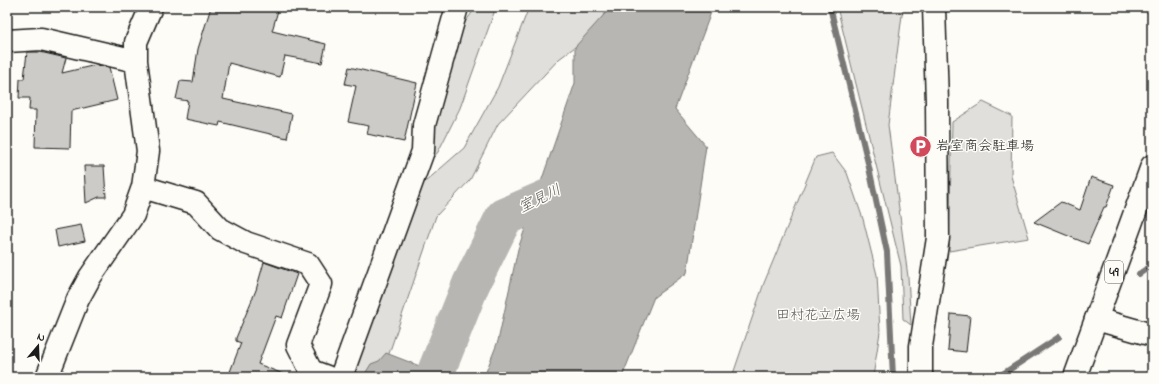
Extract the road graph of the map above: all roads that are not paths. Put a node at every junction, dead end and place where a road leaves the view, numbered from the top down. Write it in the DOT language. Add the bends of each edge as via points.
graph roads {
  1 [pos="151,7"];
  2 [pos="457,7"];
  3 [pos="934,7"];
  4 [pos="7,41"];
  5 [pos="136,61"];
  6 [pos="1152,166"];
  7 [pos="143,187"];
  8 [pos="1096,319"];
  9 [pos="1152,335"];
  10 [pos="47,377"];
  11 [pos="327,377"];
  12 [pos="341,377"];
  13 [pos="921,377"];
  14 [pos="1075,377"];
  1 -- 5 [label="street" via="136,42"];
  2 -- 12 [label="street" via="424,125 423,151"];
  3 -- 13 [label="street" via="938,238 921,346"];
  4 -- 5 [label="street" via="42,39"];
  5 -- 7 [label="street" via="148,151"];
  6 -- 8 [label="street, 49"];
  7 -- 10 [label="street" via="133,215 78,299"];
  7 -- 11 [label="street" via="196,202 220,229 246,242 308,264 321,284 298,345 311,371"];
  8 -- 9 [label="street"];
  8 -- 14 [label="street, 49"];
}
